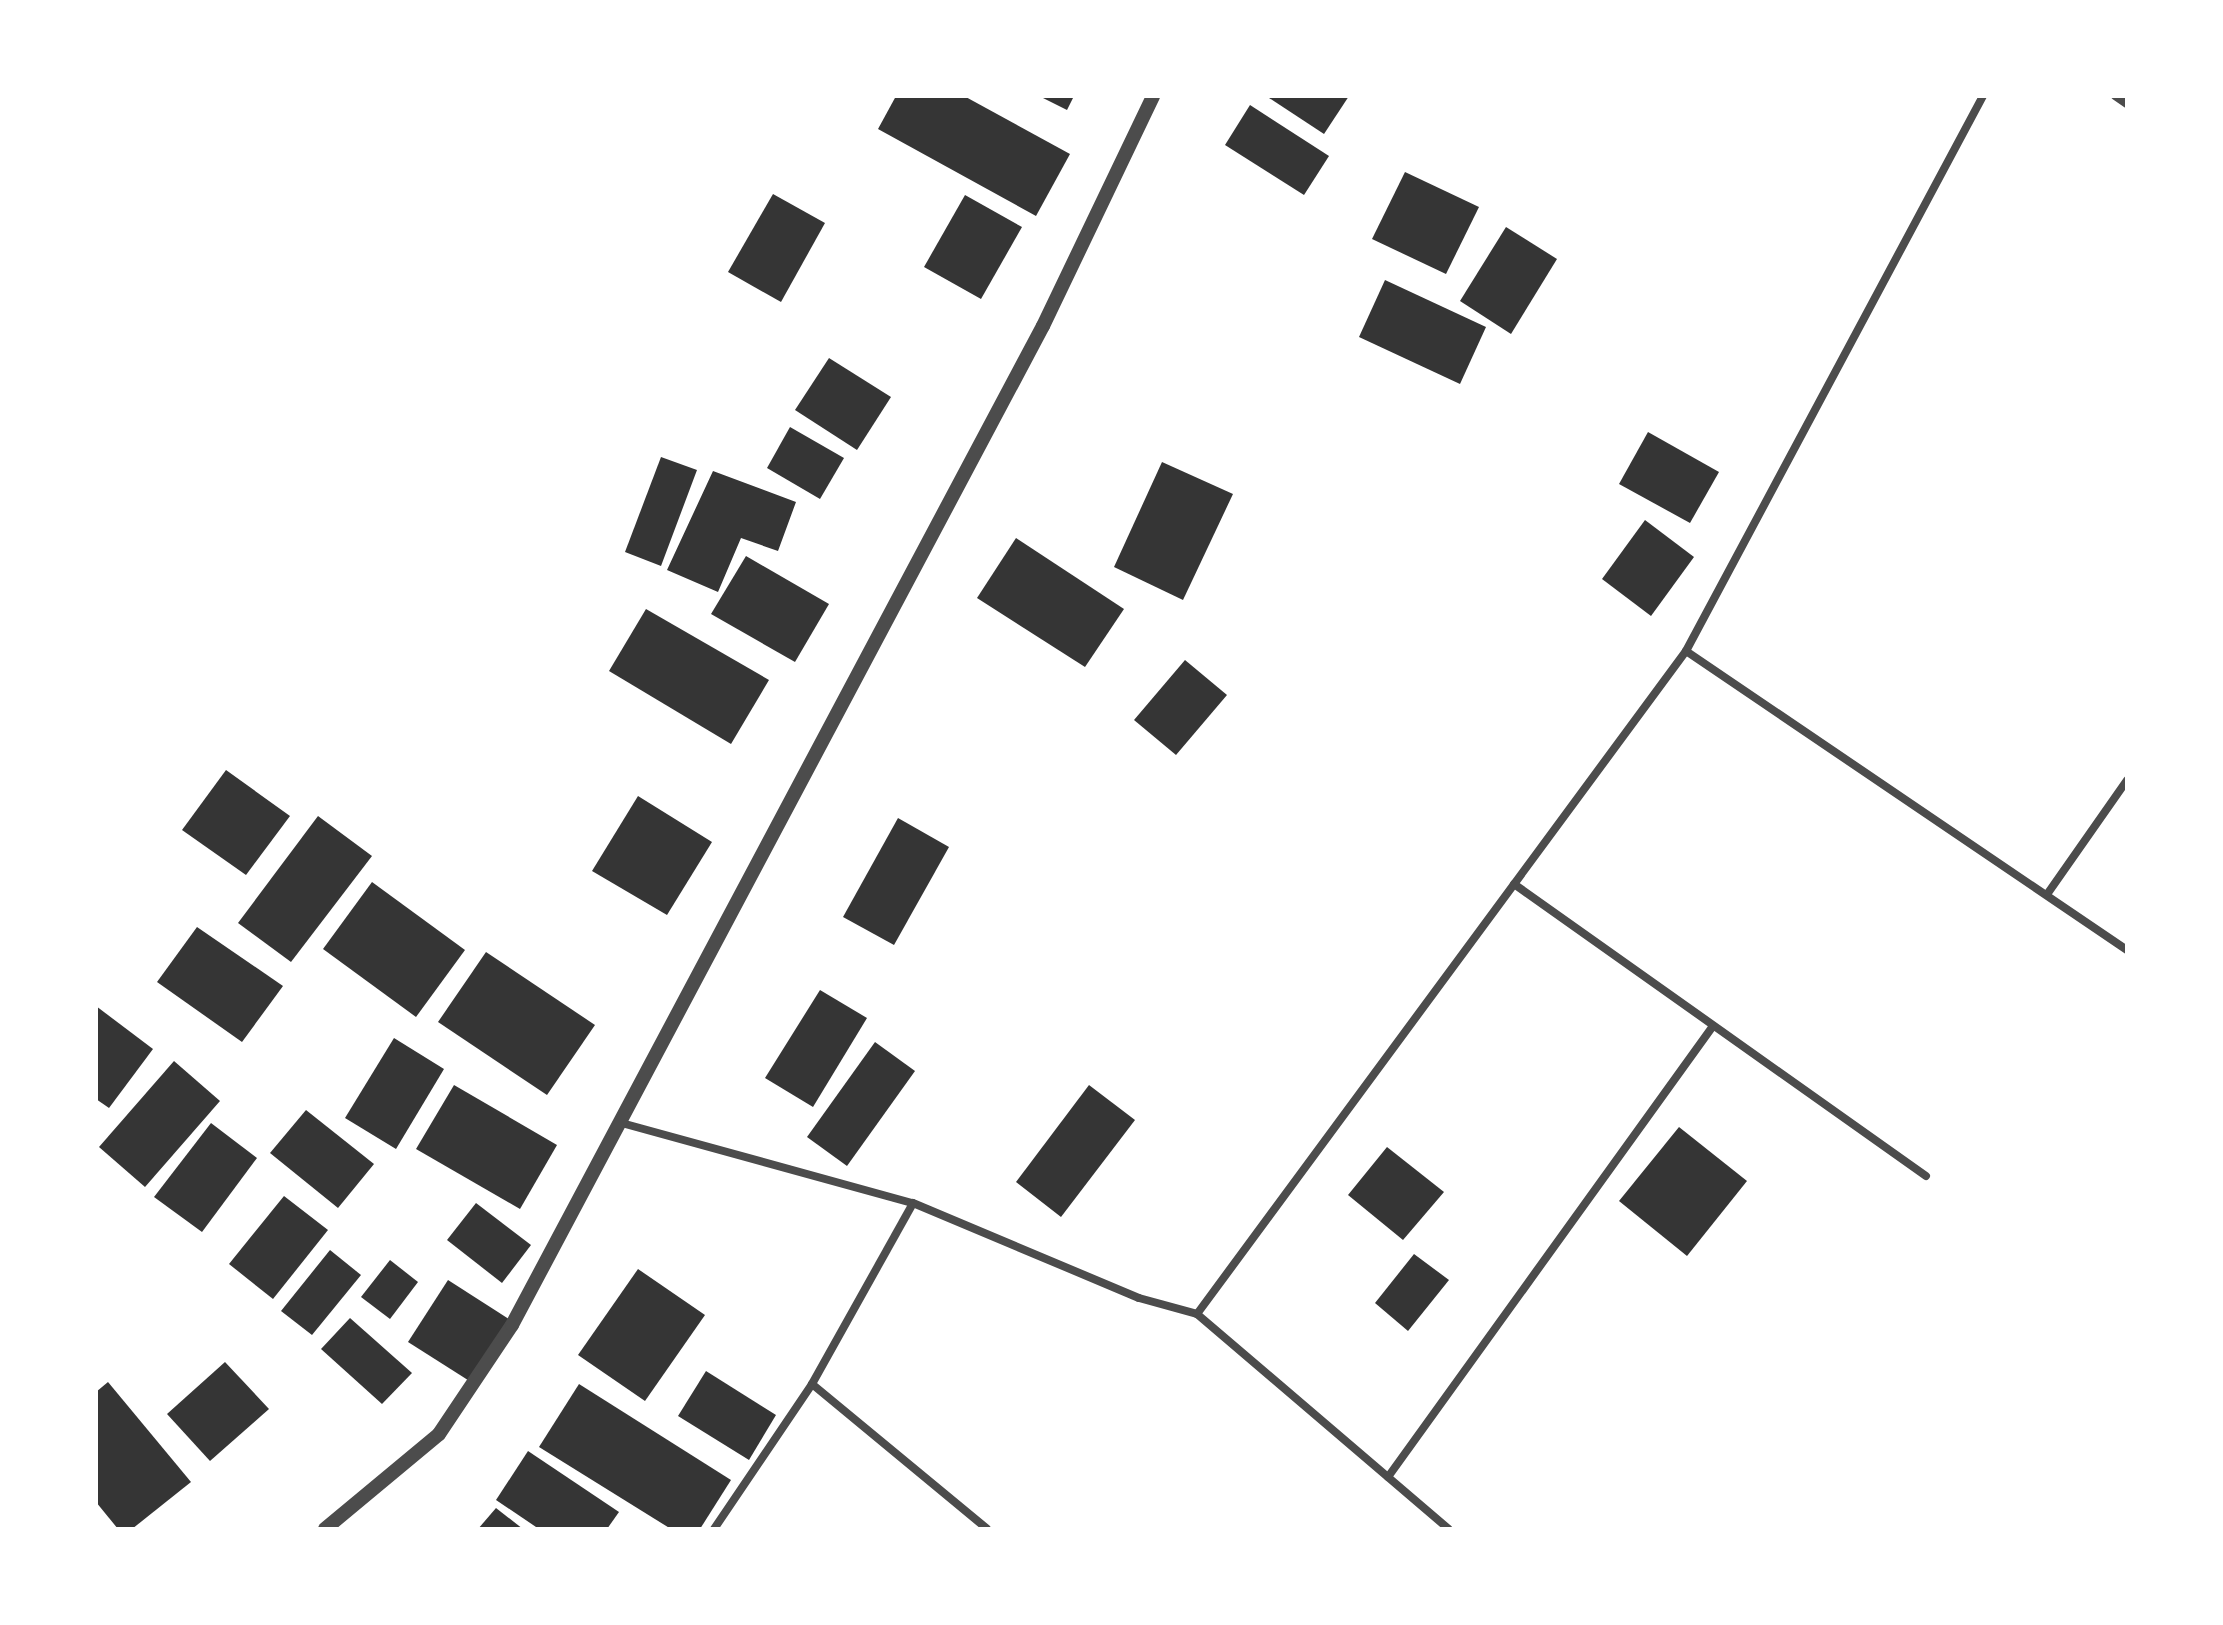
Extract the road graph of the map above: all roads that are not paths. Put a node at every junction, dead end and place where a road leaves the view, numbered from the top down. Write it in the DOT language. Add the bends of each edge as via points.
graph roads {
  1 [pos="1153,96"];
  2 [pos="1983,96"];
  3 [pos="2115,96"];
  4 [pos="2127,104"];
  5 [pos="1686,651"];
  6 [pos="2127,780"];
  7 [pos="1514,884"];
  8 [pos="2048,893"];
  9 [pos="2127,950"];
  10 [pos="1713,1026"];
  11 [pos="617,1122"];
  12 [pos="1926,1176"];
  13 [pos="913,1203"];
  14 [pos="1197,1314"];
  15 [pos="812,1384"];
  16 [pos="1388,1477"];
  17 [pos="325,1529"];
  18 [pos="714,1529"];
  19 [pos="987,1529"];
  20 [pos="1449,1529"];
  1 -- 11 [label="street" via="1043,326"];
  2 -- 5 [label="street"];
  3 -- 4 [label="street"];
  5 -- 7 [label="street"];
  5 -- 8 [label="street"];
  6 -- 8 [label="street"];
  7 -- 10 [label="street"];
  7 -- 14 [label="street"];
  8 -- 9 [label="street"];
  10 -- 12 [label="street"];
  10 -- 16 [label="street"];
  11 -- 13 [label="street"];
  11 -- 17 [label="street" via="512,1325 439,1434"];
  13 -- 14 [label="street" via="1139,1298"];
  13 -- 15 [label="street"];
  14 -- 16 [label="street"];
  15 -- 18 [label="street"];
  15 -- 19 [label="street"];
  16 -- 20 [label="street"];
}
